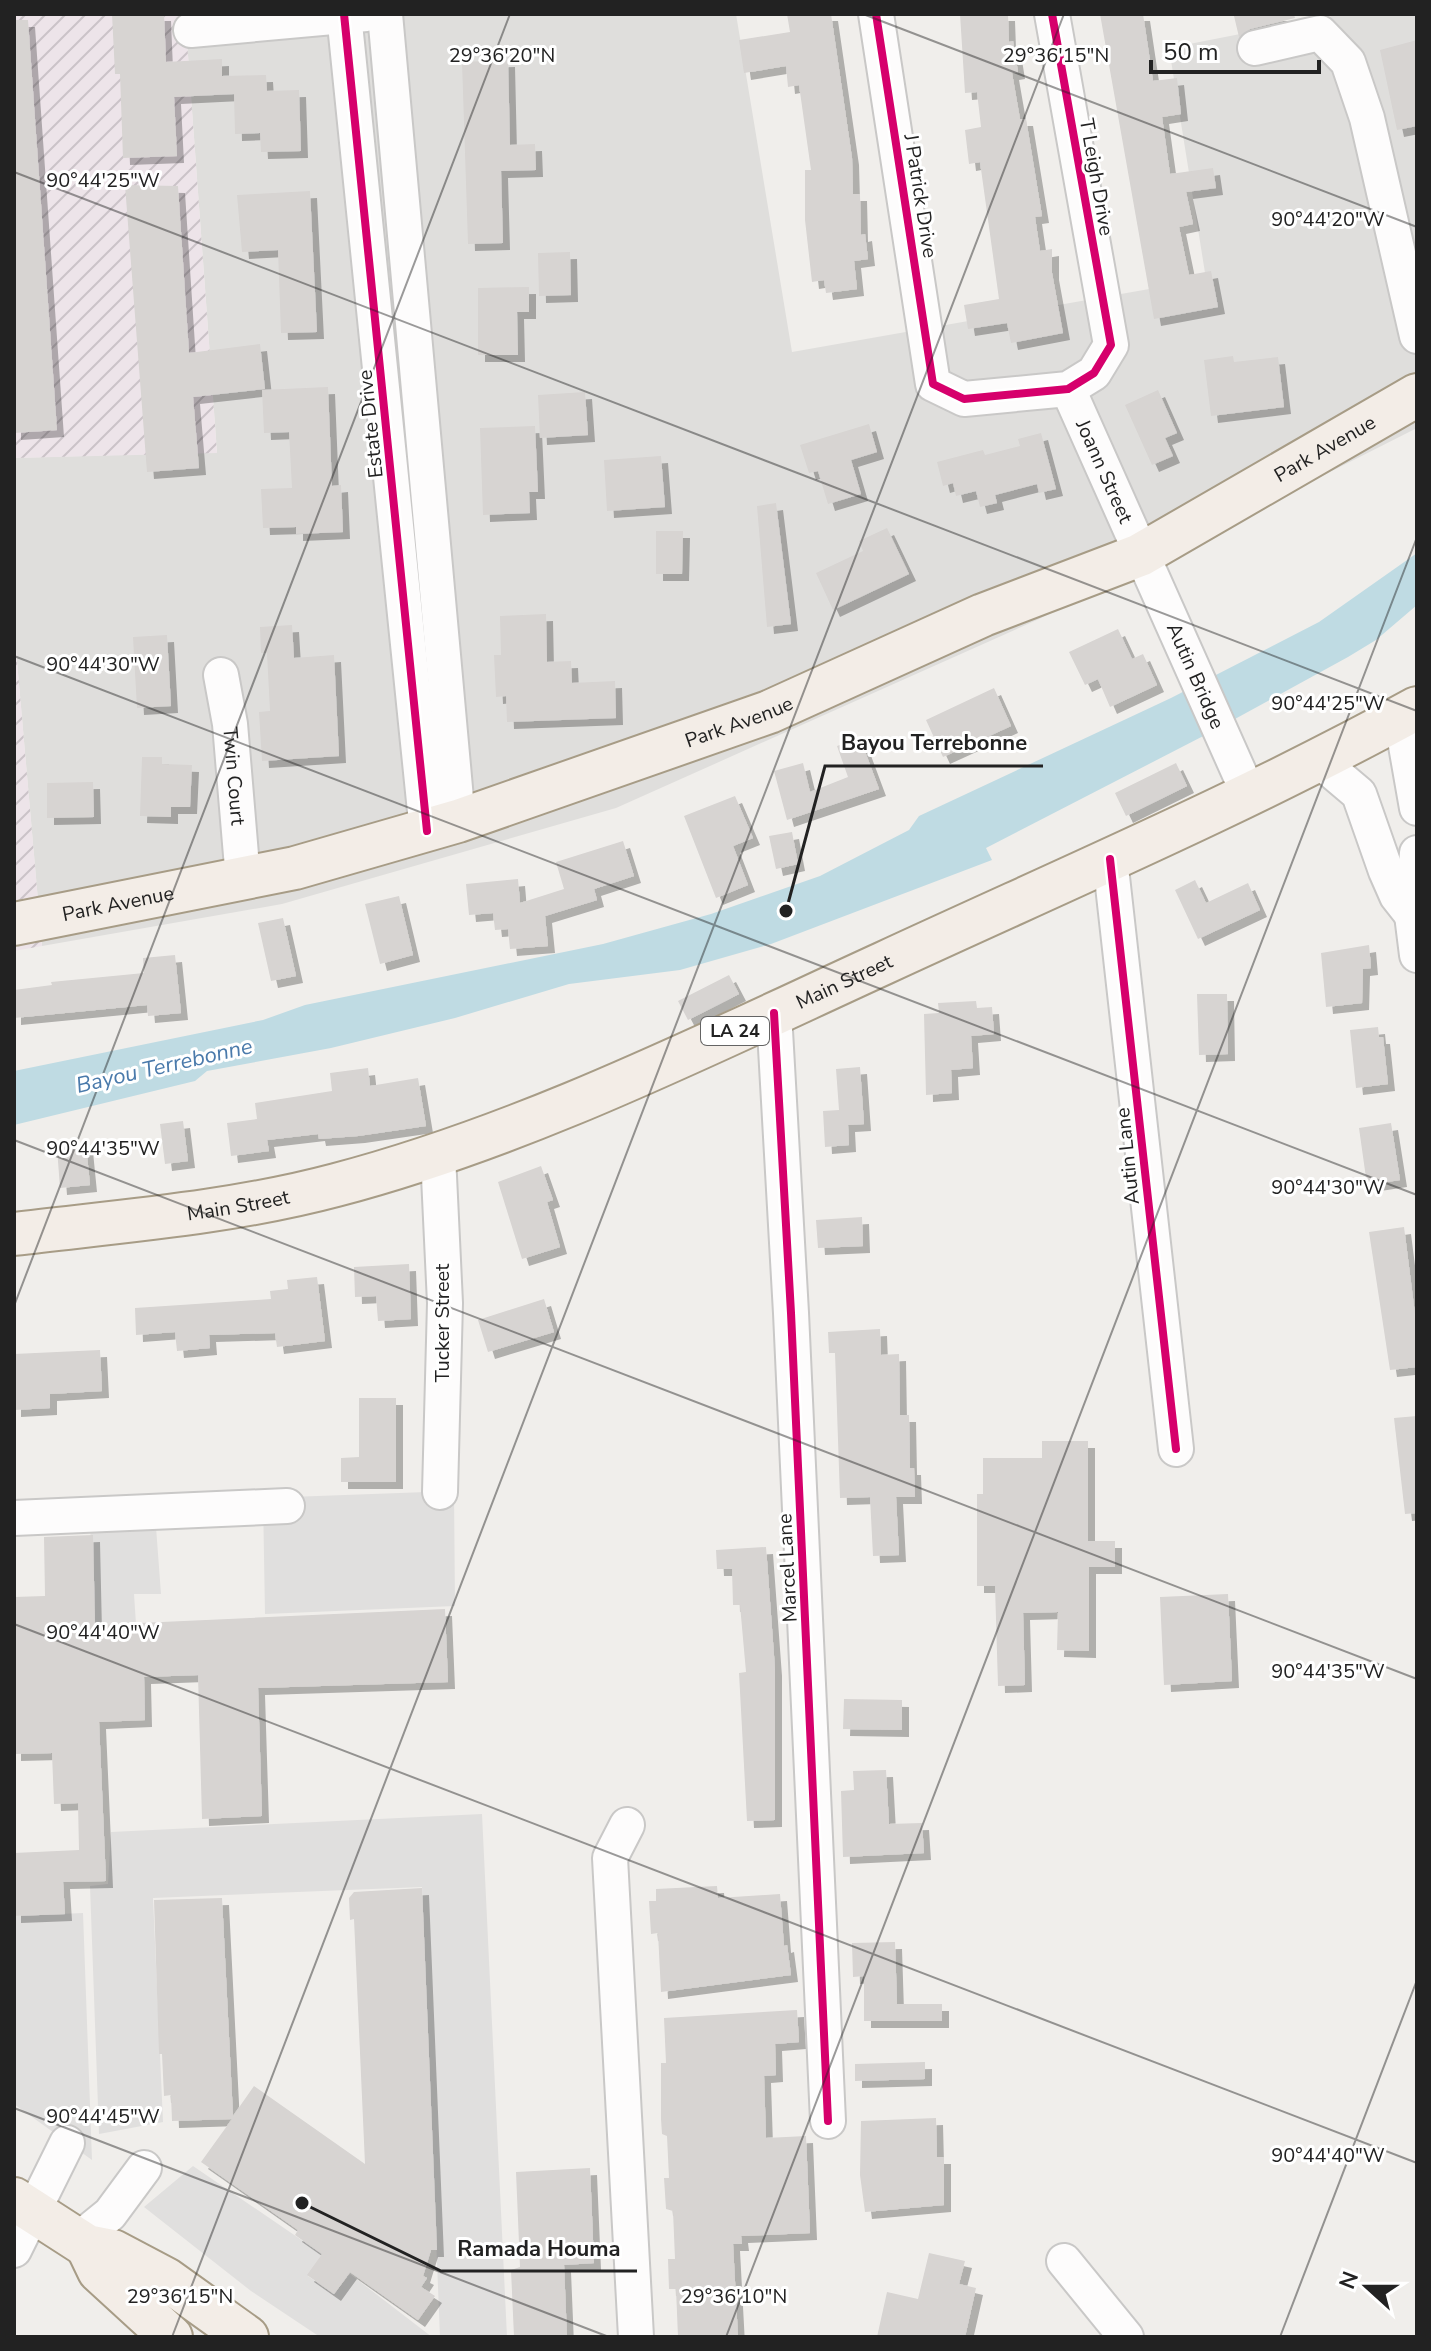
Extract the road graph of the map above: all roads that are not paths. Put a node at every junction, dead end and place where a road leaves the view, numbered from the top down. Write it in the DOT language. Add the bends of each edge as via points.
graph roads {
  1 [pos="385,14"];
  2 [pos="876,14"];
  3 [pos="1052,14"];
  4 [pos="352,15"];
  5 [pos="191,30"];
  6 [pos="1255,48"];
  7 [pos="1417,336"];
  8 [pos="1068,389"];
  9 [pos="1417,395"];
  10 [pos="1140,555"];
  11 [pos="221,675"];
  12 [pos="1409,712"];
  13 [pos="1320,761"];
  14 [pos="1250,797"];
  15 [pos="1417,808"];
  16 [pos="442,826"];
  17 [pos="1417,853"];
  18 [pos="1110,859"];
  19 [pos="243,879"];
  20 [pos="1412,915"];
  21 [pos="14,924"];
  22 [pos="1417,955"];
  23 [pos="774,1013"];
  24 [pos="438,1155"];
  25 [pos="14,1234"];
  26 [pos="1176,1449"];
  27 [pos="440,1492"];
  28 [pos="287,1506"];
  29 [pos="14,1518"];
  30 [pos="627,1825"];
  31 [pos="828,2121"];
  32 [pos="67,2143"];
  33 [pos="144,2168"];
  34 [pos="24,2205"];
  35 [pos="82,2243"];
  36 [pos="14,2250"];
  37 [pos="1064,2261"];
  38 [pos="171,2337"];
  39 [pos="247,2337"];
  40 [pos="636,2337"];
  41 [pos="1126,2337"];
  1 -- 16 [label="street"];
  2 -- 8 [label="street, J Patrick Drive" via="933,384 964,399"];
  3 -- 8 [label="street, T Leigh Drive" via="1111,345 1094,373"];
  4 -- 5 [label="street"];
  4 -- 16 [label="street, Estate Drive"];
  6 -- 7 [label="street" via="1320,33 1348,62 1367,118"];
  8 -- 10 [label="street, Joann Street"];
  9 -- 10 [label="main road, Park Avenue"];
  10 -- 14 [label="street, Autin Bridge"];
  10 -- 16 [label="main road, Park Avenue" via="983,615 769,712"];
  11 -- 19 [label="street, Twin Court"];
  12 -- 13 [label="main road, Main Street / LA 24"];
  12 -- 15 [label="street"];
  13 -- 14 [label="main road, Main Street / LA 24"];
  13 -- 20 [label="street" via="1359,794 1386,871"];
  14 -- 18 [label="main road, Main Street / LA 24"];
  16 -- 19 [label="main road, Park Avenue"];
  17 -- 20 [label="street"];
  18 -- 23 [label="main road, Main Street / LA 24"];
  18 -- 26 [label="street, Autin Lane"];
  19 -- 21 [label="main road, Park Avenue"];
  20 -- 22 [label="street"];
  23 -- 24 [label="main road, Main Street / LA 24" via="626,1080"];
  23 -- 31 [label="street, Marcel Lane"];
  24 -- 25 [label="main road, Main Street / LA 24" via="258,1203"];
  24 -- 27 [label="street, Tucker Street" via="445,1303"];
  28 -- 29 [label="street"];
  30 -- 40 [label="street" via="610,1858"];
  32 -- 34 [label="street"];
  33 -- 35 [label="street"];
  34 -- 35 [label="main road"];
  34 -- 36 [label="street"];
  35 -- 38 [label="main road" via="99,2271"];
  35 -- 39 [label="main road" via="113,2251 166,2279"];
  37 -- 41 [label="street"];
}
